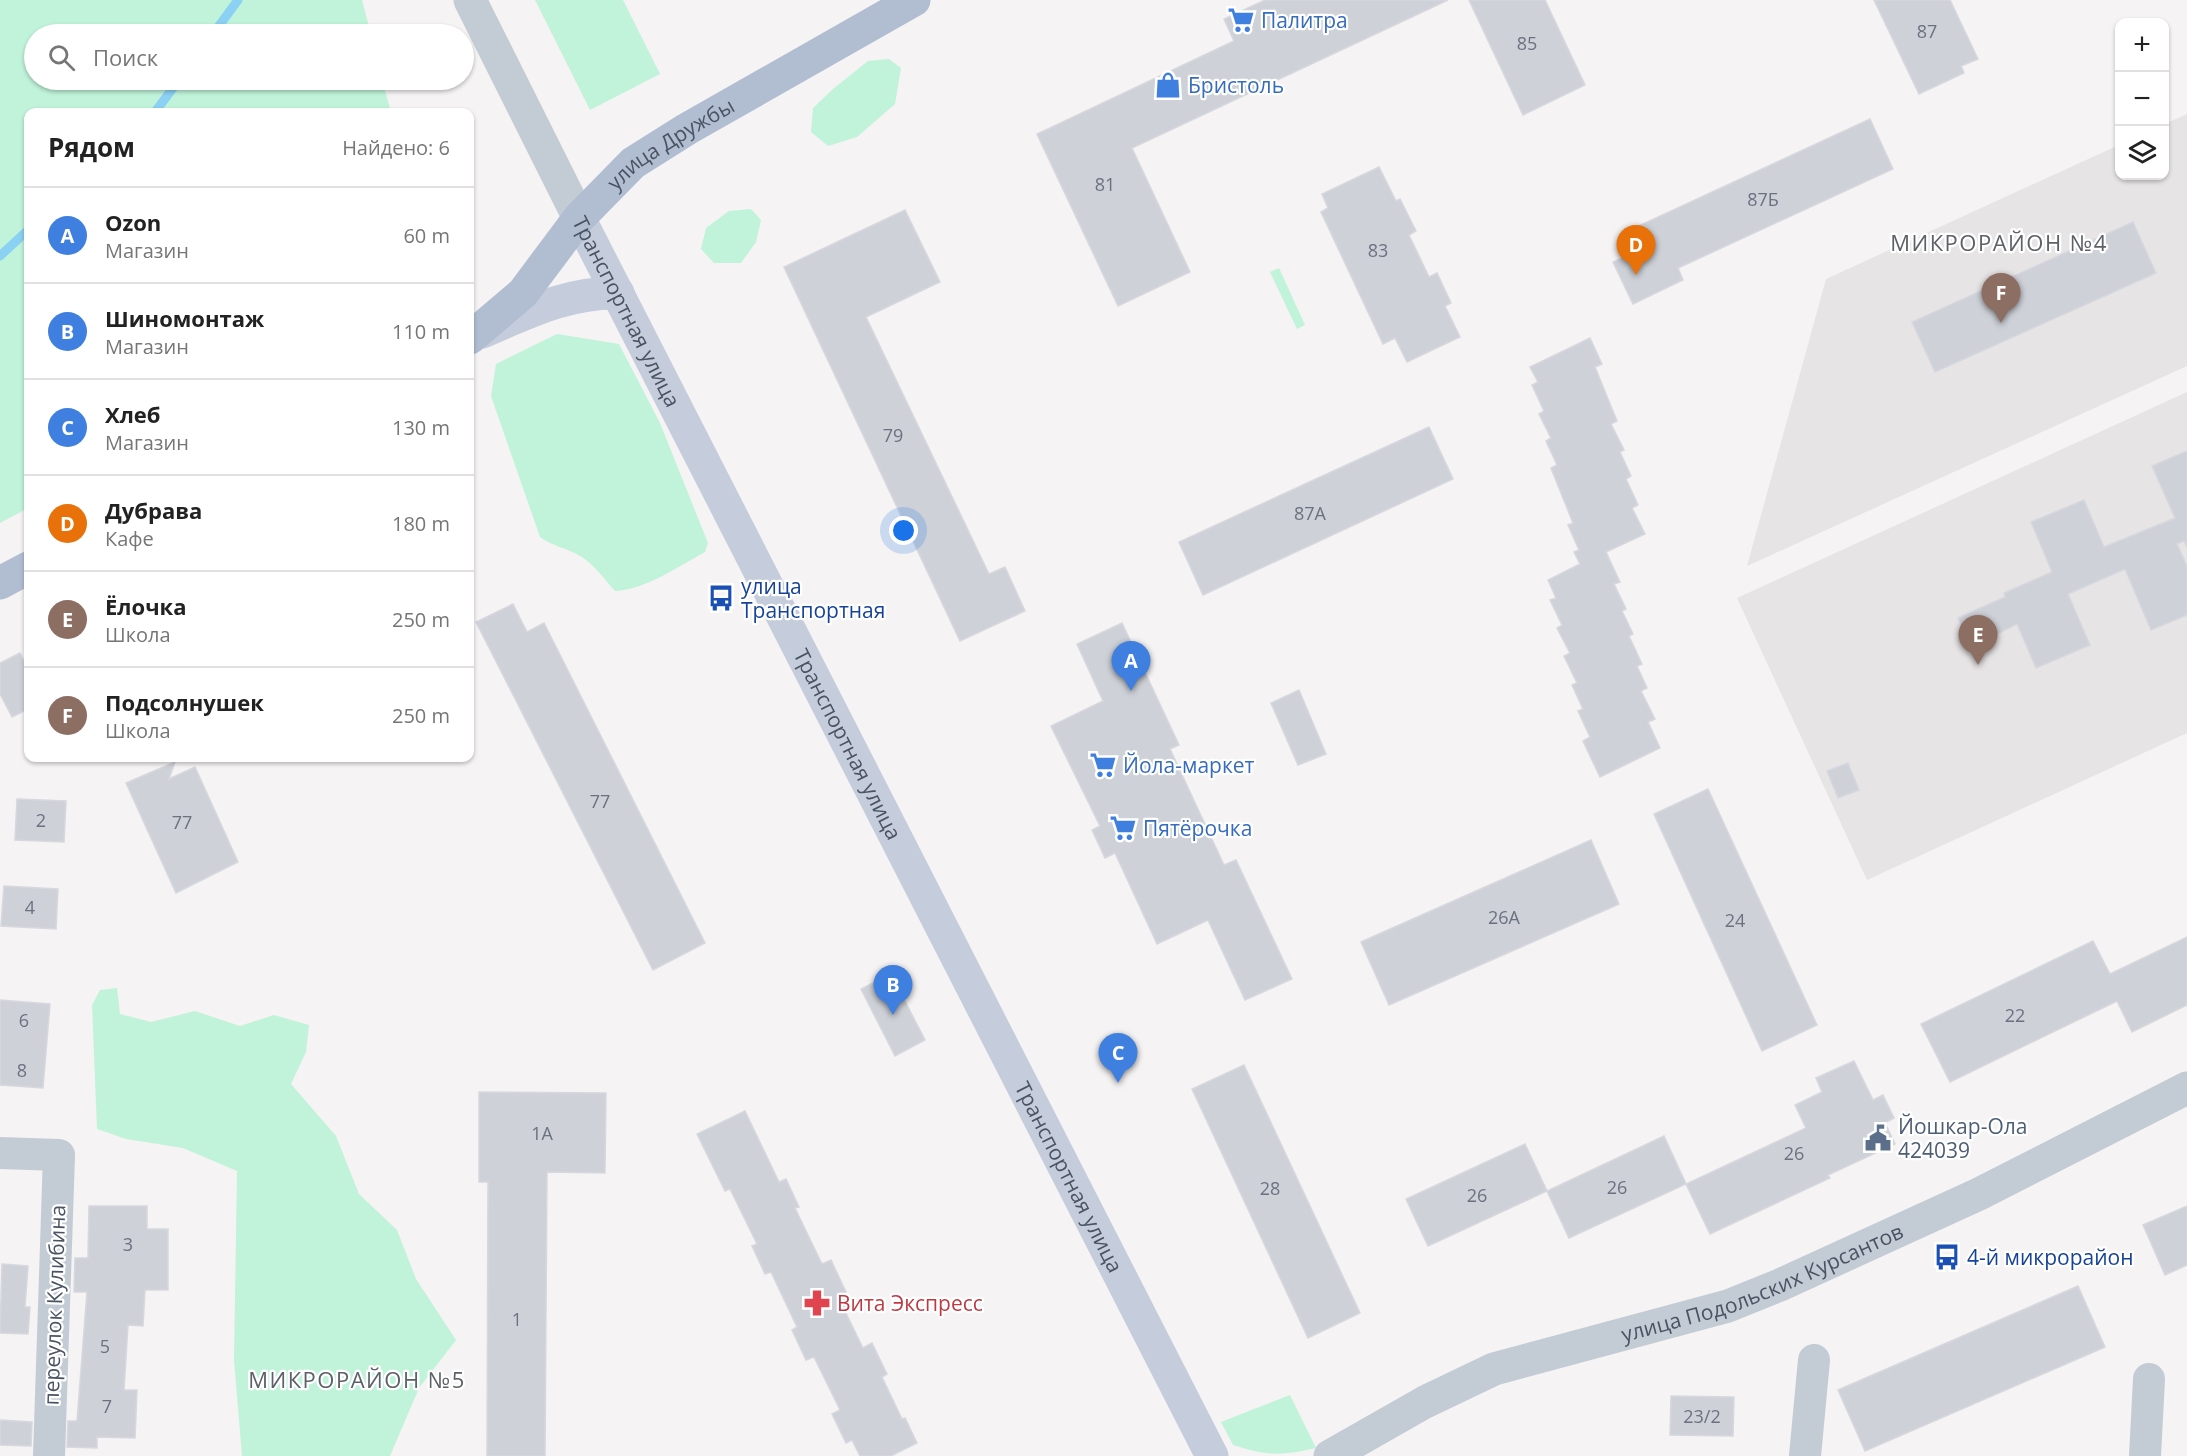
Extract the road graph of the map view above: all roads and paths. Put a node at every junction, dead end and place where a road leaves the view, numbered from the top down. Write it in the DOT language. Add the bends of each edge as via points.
graph roads {
  1 [pos="470,0"];
  2 [pos="914,0"];
  3 [pos="579,218"];
  4 [pos="618,293"];
  5 [pos="474,335"];
  6 [pos="474,336"];
  7 [pos="24,570"];
  8 [pos="0,582"];
  9 [pos="2187,1088"];
  10 [pos="0,1153"];
  11 [pos="1814,1360"];
  12 [pos="2149,1379"];
  13 [pos="49,1456"];
  14 [pos="1212,1456"];
  15 [pos="1330,1456"];
  16 [pos="1805,1456"];
  17 [pos="2145,1456"];
  1 -- 3 [label="street, Транспортная улица"];
  2 -- 3 [label="main road, улица Дружбы" via="633,163"];
  3 -- 4 [label="main road, Транспортная улица"];
  3 -- 5 [label="main road, улица Дружбы" via="523,292"];
  4 -- 6 [label="main road" via="595,293 553,302"];
  4 -- 14 [label="main road, Транспортная улица"];
  7 -- 8 [label="main road"];
  9 -- 15 [label="street, улица Подольских Курсантов" via="1979,1194 1780,1285 1728,1306 1494,1369 1425,1402"];
  10 -- 13 [label="street, переулок Кулибина" via="59,1155"];
  11 -- 16 [label="street"];
  12 -- 17 [label="street"];
}
